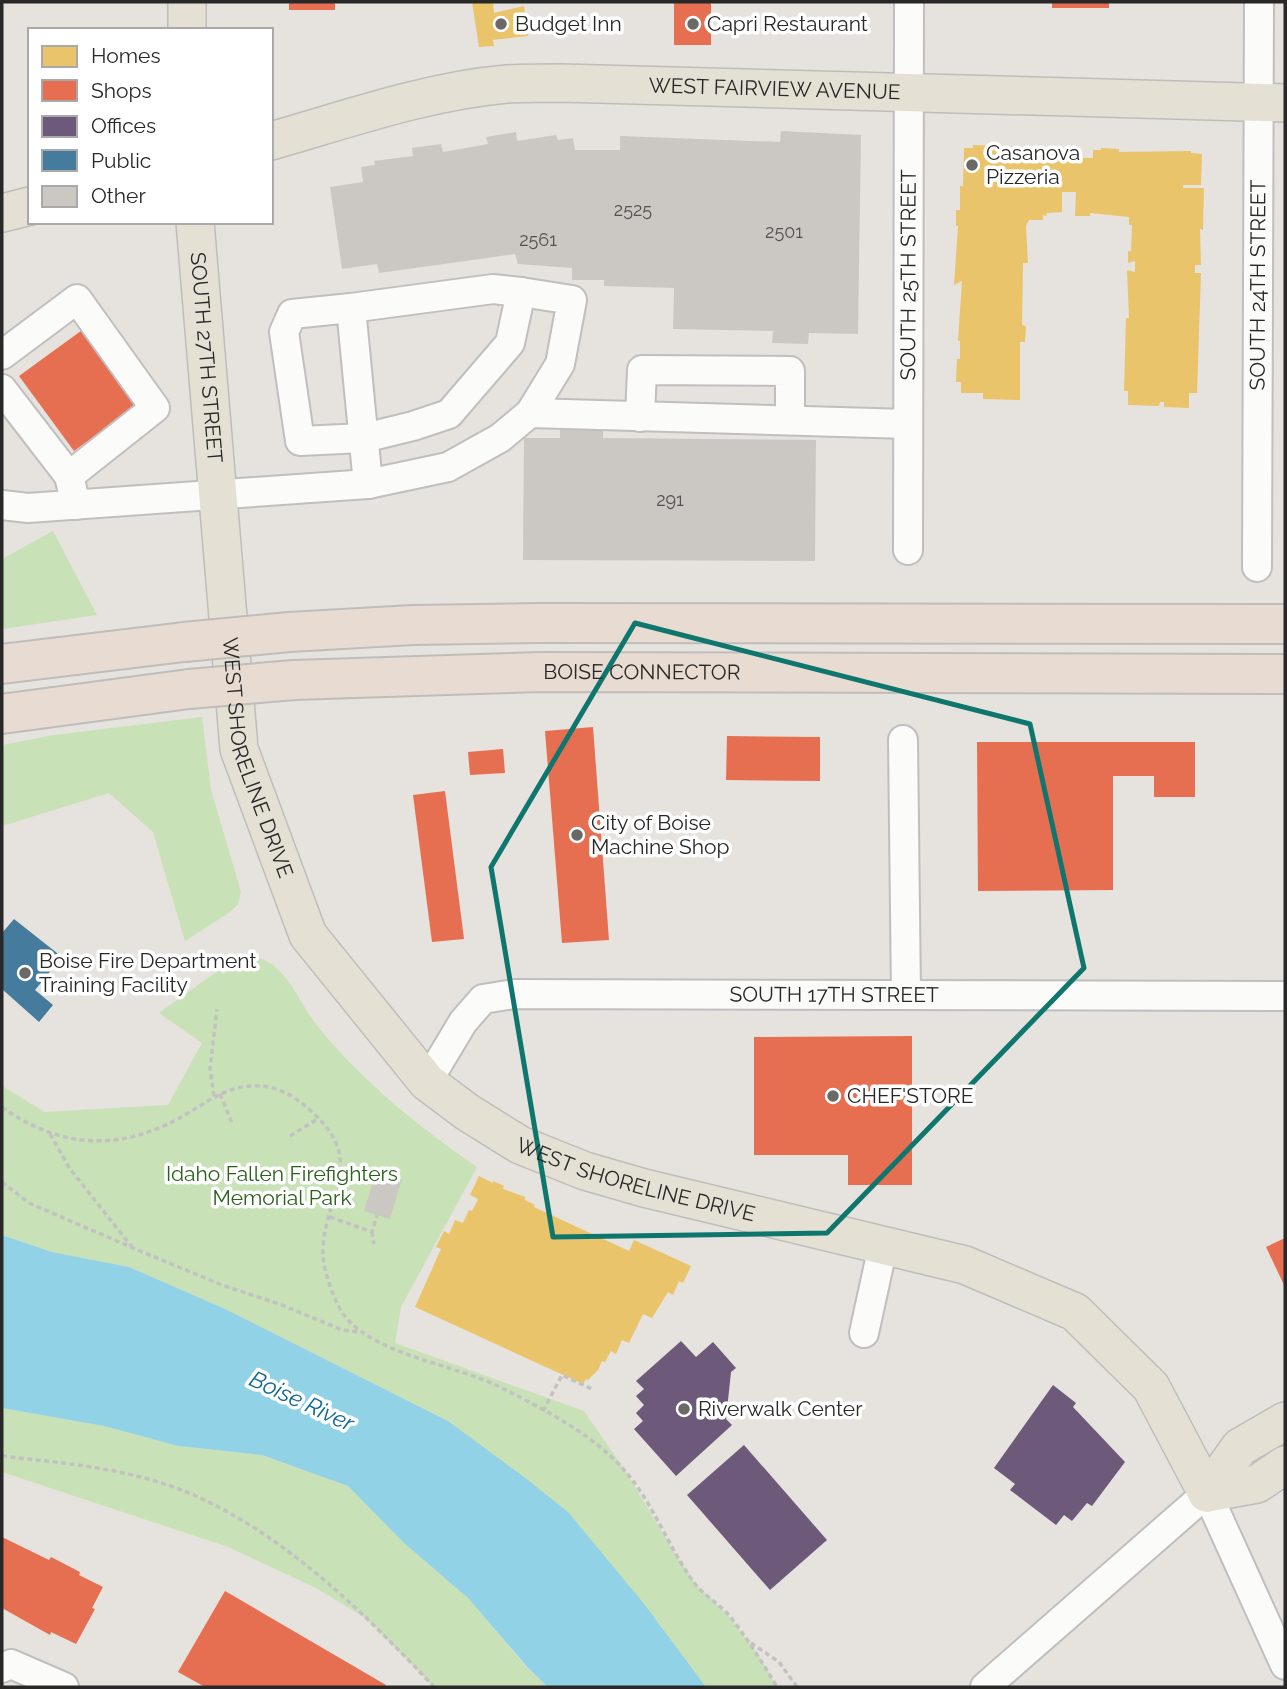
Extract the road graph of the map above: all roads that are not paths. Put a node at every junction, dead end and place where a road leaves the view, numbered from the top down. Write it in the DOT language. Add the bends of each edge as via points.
graph roads {
  1 [pos="187,2"];
  2 [pos="909,2"];
  3 [pos="1259,2"];
  4 [pos="187,28"];
  5 [pos="909,93"];
  6 [pos="1272,103"];
  7 [pos="273,140"];
  8 [pos="28,206"];
  9 [pos="2,213"];
  10 [pos="195,224"];
  11 [pos="521,292"];
  12 [pos="351,308"];
  13 [pos="2,355"];
  14 [pos="2,390"];
  15 [pos="530,413"];
  16 [pos="640,416"];
  17 [pos="790,420"];
  18 [pos="908,424"];
  19 [pos="364,438"];
  20 [pos="69,476"];
  21 [pos="368,484"];
  22 [pos="218,495"];
  23 [pos="2,505"];
  24 [pos="76,505"];
  25 [pos="908,550"];
  26 [pos="1257,567"];
  27 [pos="1285,624"];
  28 [pos="2,664"];
  29 [pos="1267,674"];
  30 [pos="1285,682"];
  31 [pos="2,714"];
  32 [pos="903,740"];
  33 [pos="906,995"];
  34 [pos="1285,996"];
  35 [pos="427,1082"];
  36 [pos="883,1246"];
  37 [pos="864,1333"];
  38 [pos="1285,1420"];
  39 [pos="1285,1465"];
  40 [pos="1207,1493"];
  41 [pos="1285,1664"];
  42 [pos="2,1668"];
  43 [pos="64,1687"];
  44 [pos="985,1687"];
  1 -- 4 [label="main road"];
  2 -- 5 [label="street, SOUTH 25TH STREET"];
  3 -- 6 [label="street, SOUTH 24TH STREET"];
  5 -- 6 [label="main road, WEST FAIRVIEW AVENUE"];
  5 -- 7 [label="main road, WEST FAIRVIEW AVENUE" via="507,84 391,107"];
  5 -- 18 [label="street, SOUTH 25TH STREET"];
  6 -- 26 [label="street, SOUTH 24TH STREET"];
  8 -- 9 [label="main road"];
  10 -- 22 [label="main road, SOUTH 27TH STREET"];
  11 -- 12 [label="street" via="493,289"];
  11 -- 15 [label="street" via="572,300 560,364"];
  11 -- 19 [label="street" via="510,343 449,414"];
  12 -- 19 [label="street"];
  12 -- 19 [label="street" via="292,314 284,332 300,441"];
  13 -- 20 [label="street" via="77,299 155,408"];
  14 -- 20 [label="street"];
  15 -- 16 [label="street"];
  15 -- 21 [label="street" via="500,438 448,467"];
  16 -- 17 [label="street"];
  16 -- 17 [label="street" via="642,370 790,371"];
  17 -- 18 [label="street"];
  18 -- 25 [label="street, SOUTH 25TH STREET"];
  19 -- 21 [label="street"];
  20 -- 24 [label="street"];
  21 -- 22 [label="street"];
  22 -- 24 [label="street"];
  22 -- 35 [label="main road, WEST SHORELINE DRIVE" via="239,749 308,935"];
  23 -- 24 [label="street"];
  27 -- 28 [label="highway, bridge" via="413,625 289,632"];
  29 -- 30 [label="highway, BOISE CONNECTOR"];
  29 -- 31 [label="highway, BOISE CONNECTOR, bridge" via="555,672 294,680"];
  32 -- 33 [label="street"];
  33 -- 34 [label="street, SOUTH 17TH STREET"];
  33 -- 35 [label="street, SOUTH 17TH STREET" via="531,994 483,999 463,1022"];
  35 -- 36 [label="main road, WEST SHORELINE DRIVE" via="520,1145 585,1171"];
  36 -- 37 [label="street"];
  36 -- 40 [label="main road, WEST SHORELINE DRIVE" via="965,1265 1075,1312 1151,1387"];
  38 -- 40 [label="main road" via="1240,1447"];
  39 -- 40 [label="main road" via="1258,1484"];
  40 -- 41 [label="street, WEST SHORELINE DRIVE"];
  40 -- 44 [label="street"];
  42 -- 43 [label="street" via="11,1664"];
}
